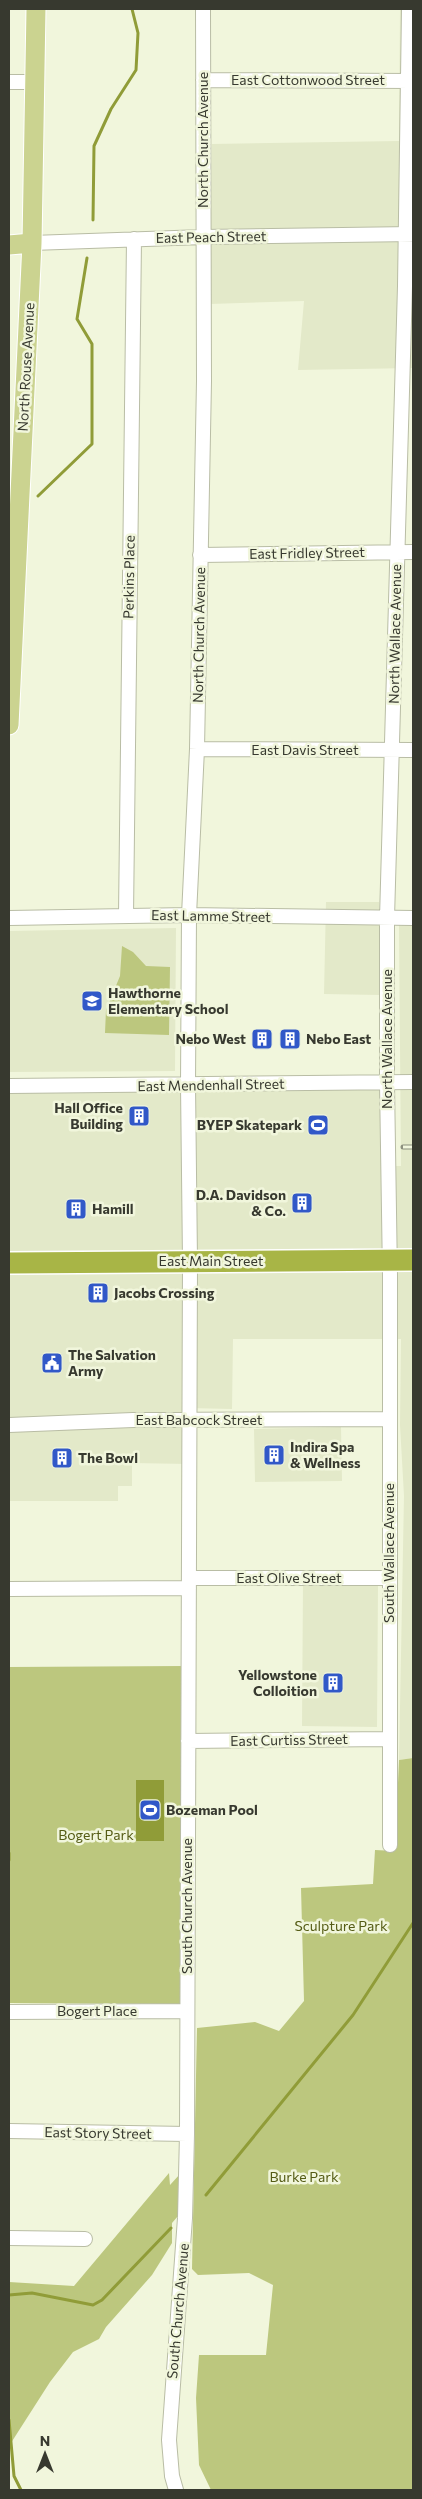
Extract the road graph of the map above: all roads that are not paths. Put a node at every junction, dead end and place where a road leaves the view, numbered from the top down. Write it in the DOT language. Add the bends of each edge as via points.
graph roads {
  1 [pos="36,9"];
  2 [pos="203,9"];
  3 [pos="410,9"];
  4 [pos="203,80"];
  5 [pos="411,81"];
  6 [pos="9,82"];
  7 [pos="35,82"];
  8 [pos="409,234"];
  9 [pos="203,237"];
  10 [pos="134,238"];
  11 [pos="32,243"];
  12 [pos="9,245"];
  13 [pos="397,552"];
  14 [pos="413,552"];
  15 [pos="200,555"];
  16 [pos="9,725"];
  17 [pos="197,749"];
  18 [pos="392,750"];
  19 [pos="413,750"];
  20 [pos="189,915"];
  21 [pos="126,916"];
  22 [pos="9,918"];
  23 [pos="387,918"];
  24 [pos="413,918"];
  25 [pos="386,1082"];
  26 [pos="413,1082"];
  27 [pos="188,1085"];
  28 [pos="9,1086"];
  29 [pos="390,1260"];
  30 [pos="413,1260"];
  31 [pos="190,1261"];
  32 [pos="9,1263"];
  33 [pos="390,1419"];
  34 [pos="190,1420"];
  35 [pos="9,1425"];
  36 [pos="389,1578"];
  37 [pos="189,1583"];
  38 [pos="9,1590"];
  39 [pos="389,1739"];
  40 [pos="188,1741"];
  41 [pos="390,1845"];
  42 [pos="186,2011"];
  43 [pos="9,2012"];
  44 [pos="9,2132"];
  45 [pos="187,2134"];
  46 [pos="9,2238"];
  47 [pos="85,2240"];
  48 [pos="176,2490"];
  1 -- 7 [label="main road, North Rouse Avenue"];
  2 -- 4 [label="street, North Church Avenue"];
  3 -- 5 [label="street, North Wallace Avenue"];
  4 -- 5 [label="street, East Cottonwood Street"];
  4 -- 9 [label="street, North Church Avenue"];
  5 -- 8 [label="street, North Wallace Avenue"];
  6 -- 7 [label="street"];
  7 -- 11 [label="main road, North Rouse Avenue"];
  8 -- 9 [label="street, East Peach Street"];
  8 -- 13 [label="street, North Wallace Avenue"];
  9 -- 10 [label="street, East Peach Street"];
  9 -- 15 [label="street, North Church Avenue"];
  10 -- 11 [label="street, East Peach Street"];
  10 -- 21 [label="street, Perkins Place"];
  11 -- 12 [label="main road, East Peach Street"];
  11 -- 16 [label="main road, North Rouse Avenue"];
  13 -- 14 [label="street, East Fridley Street"];
  13 -- 15 [label="street, East Fridley Street"];
  13 -- 18 [label="street, North Wallace Avenue"];
  15 -- 17 [label="street, North Church Avenue"];
  17 -- 18 [label="street, East Davis Street"];
  17 -- 20 [label="street, North Church Avenue"];
  18 -- 19 [label="street, East Davis Street"];
  18 -- 23 [label="street, North Wallace Avenue"];
  20 -- 21 [label="street, East Lamme Street"];
  20 -- 23 [label="street, East Lamme Street"];
  20 -- 27 [label="street, North Church Avenue"];
  21 -- 22 [label="street, East Lamme Street"];
  23 -- 24 [label="street, East Lamme Street"];
  23 -- 25 [label="street, North Wallace Avenue"];
  25 -- 26 [label="street, East Mendenhall Street"];
  25 -- 27 [label="street, East Mendenhall Street"];
  25 -- 29 [label="street, North Wallace Avenue"];
  27 -- 28 [label="street, East Mendenhall Street"];
  27 -- 31 [label="street, North Church Avenue"];
  29 -- 30 [label="highway, East Main Street"];
  29 -- 31 [label="highway, East Main Street"];
  29 -- 33 [label="street, South Wallace Avenue"];
  31 -- 32 [label="highway, East Main Street"];
  31 -- 34 [label="street, South Church Avenue"];
  33 -- 34 [label="street, East Babcock Street"];
  33 -- 36 [label="street, South Wallace Avenue"];
  34 -- 35 [label="street, East Babcock Street"];
  34 -- 37 [label="street, South Church Avenue"];
  36 -- 37 [label="street, East Olive Street"];
  36 -- 39 [label="street, South Wallace Avenue"];
  37 -- 38 [label="street, East Olive Street"];
  37 -- 40 [label="street, South Church Avenue"];
  39 -- 40 [label="street, East Curtiss Street"];
  39 -- 41 [label="street, South Wallace Avenue"];
  40 -- 42 [label="street, South Church Avenue"];
  42 -- 43 [label="street, Bogert Place"];
  42 -- 45 [label="street, South Church Avenue"];
  44 -- 45 [label="street, East Story Street"];
  45 -- 48 [label="street, South Church Avenue" via="185,2227 169,2440"];
  46 -- 47 [label="street"];
}
